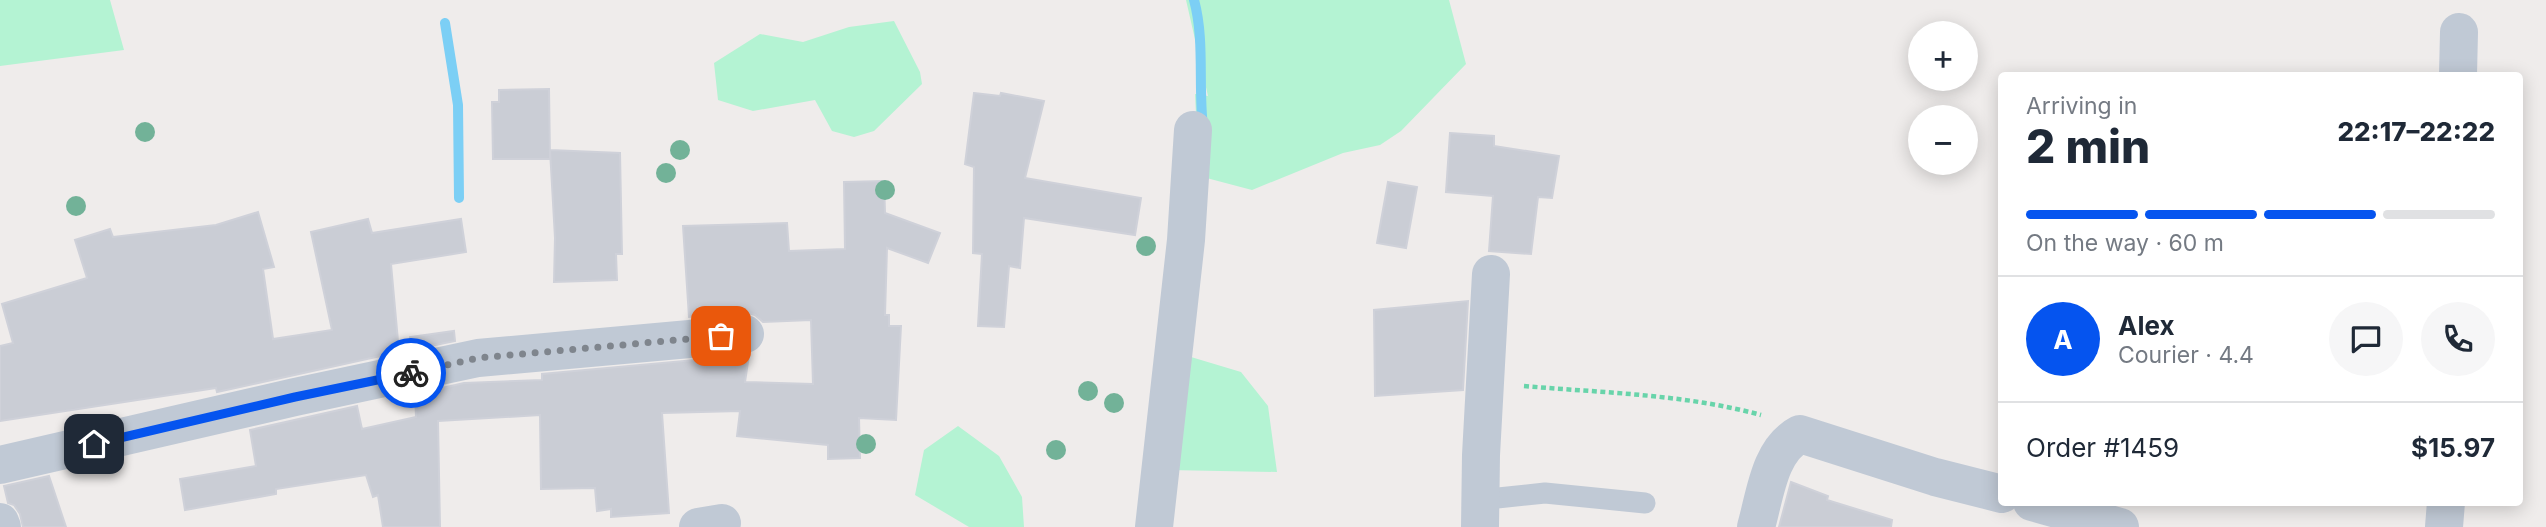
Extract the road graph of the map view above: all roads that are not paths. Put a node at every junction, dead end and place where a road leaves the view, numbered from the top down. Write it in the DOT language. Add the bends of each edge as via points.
graph roads {
  1 [pos="2459,32"];
  2 [pos="2458,72"];
  3 [pos="1193,130"];
  4 [pos="1491,274"];
  5 [pos="745,334"];
  6 [pos="0,465"];
  7 [pos="1998,493"];
  8 [pos="1645,503"];
  9 [pos="2046,506"];
  10 [pos="2446,506"];
  11 [pos="1480,514"];
  12 [pos="0,522"];
  13 [pos="2,527"];
  14 [pos="1154,527"];
  15 [pos="1756,527"];
  16 [pos="2120,527"];
  17 [pos="2444,527"];
  1 -- 2 [label="street"];
  3 -- 14 [label="street" via="1186,240"];
  4 -- 11 [label="street"];
  5 -- 6 [label="street" via="478,358"];
  7 -- 15 [label="street" via="1800,434 1789,440 1775,460"];
  8 -- 11 [label="lane" via="1545,494"];
  9 -- 16 [label="street"];
  10 -- 17 [label="street"];
  12 -- 13 [label="street"];
}
